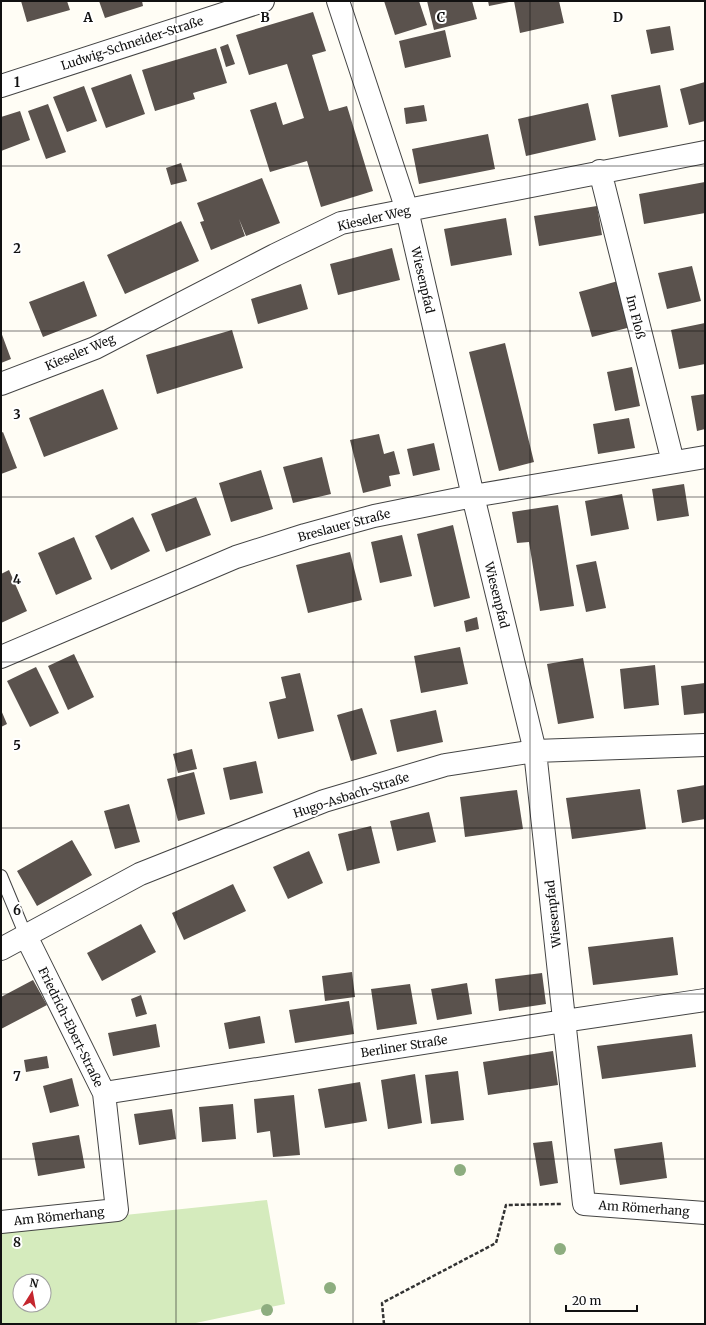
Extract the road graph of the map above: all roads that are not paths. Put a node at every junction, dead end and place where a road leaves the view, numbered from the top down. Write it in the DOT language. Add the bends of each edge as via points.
graph roads {
  1 [pos="263,1"];
  2 [pos="338,1"];
  3 [pos="1,86"];
  4 [pos="705,152"];
  5 [pos="600,171"];
  6 [pos="407,210"];
  7 [pos="1,384"];
  8 [pos="705,457"];
  9 [pos="673,462"];
  10 [pos="473,496"];
  11 [pos="1,657"];
  12 [pos="705,745"];
  13 [pos="535,751"];
  14 [pos="1,876"];
  15 [pos="26,936"];
  16 [pos="1,949"];
  17 [pos="705,1000"];
  18 [pos="564,1020"];
  19 [pos="104,1094"];
  20 [pos="584,1204"];
  21 [pos="117,1210"];
  22 [pos="705,1213"];
  23 [pos="1,1222"];
  1 -- 3 [label="street, Ludwig-Schneider-Straße"];
  2 -- 6 [label="street, Wiesenpfad"];
  4 -- 5 [label="street, Kieseler Weg"];
  5 -- 6 [label="street, Kieseler Weg"];
  5 -- 9 [label="street, Im Floß"];
  6 -- 7 [label="street, Kieseler Weg" via="341,223 95,348"];
  6 -- 10 [label="street, Wiesenpfad"];
  8 -- 9 [label="street, Breslauer Straße"];
  9 -- 10 [label="street, Breslauer Straße"];
  10 -- 11 [label="street, Breslauer Straße" via="374,516 236,556"];
  10 -- 13 [label="street, Wiesenpfad"];
  12 -- 13 [label="street, Hugo-Asbach-Straße"];
  13 -- 15 [label="street, Hugo-Asbach-Straße" via="444,765 324,801 140,874"];
  13 -- 18 [label="street, Wiesenpfad"];
  14 -- 15 [label="lane, Friedrich-Ebert-Straße"];
  15 -- 16 [label="street, Hugo-Asbach-Straße"];
  15 -- 19 [label="street, Friedrich-Ebert-Straße"];
  17 -- 18 [label="street, Berliner Straße"];
  18 -- 19 [label="street, Berliner Straße"];
  18 -- 20 [label="street, Wiesenpfad"];
  19 -- 21 [label="street, Friedrich-Ebert-Straße"];
  20 -- 22 [label="street, Am Römerhang"];
  21 -- 23 [label="street, Am Römerhang"];
}
